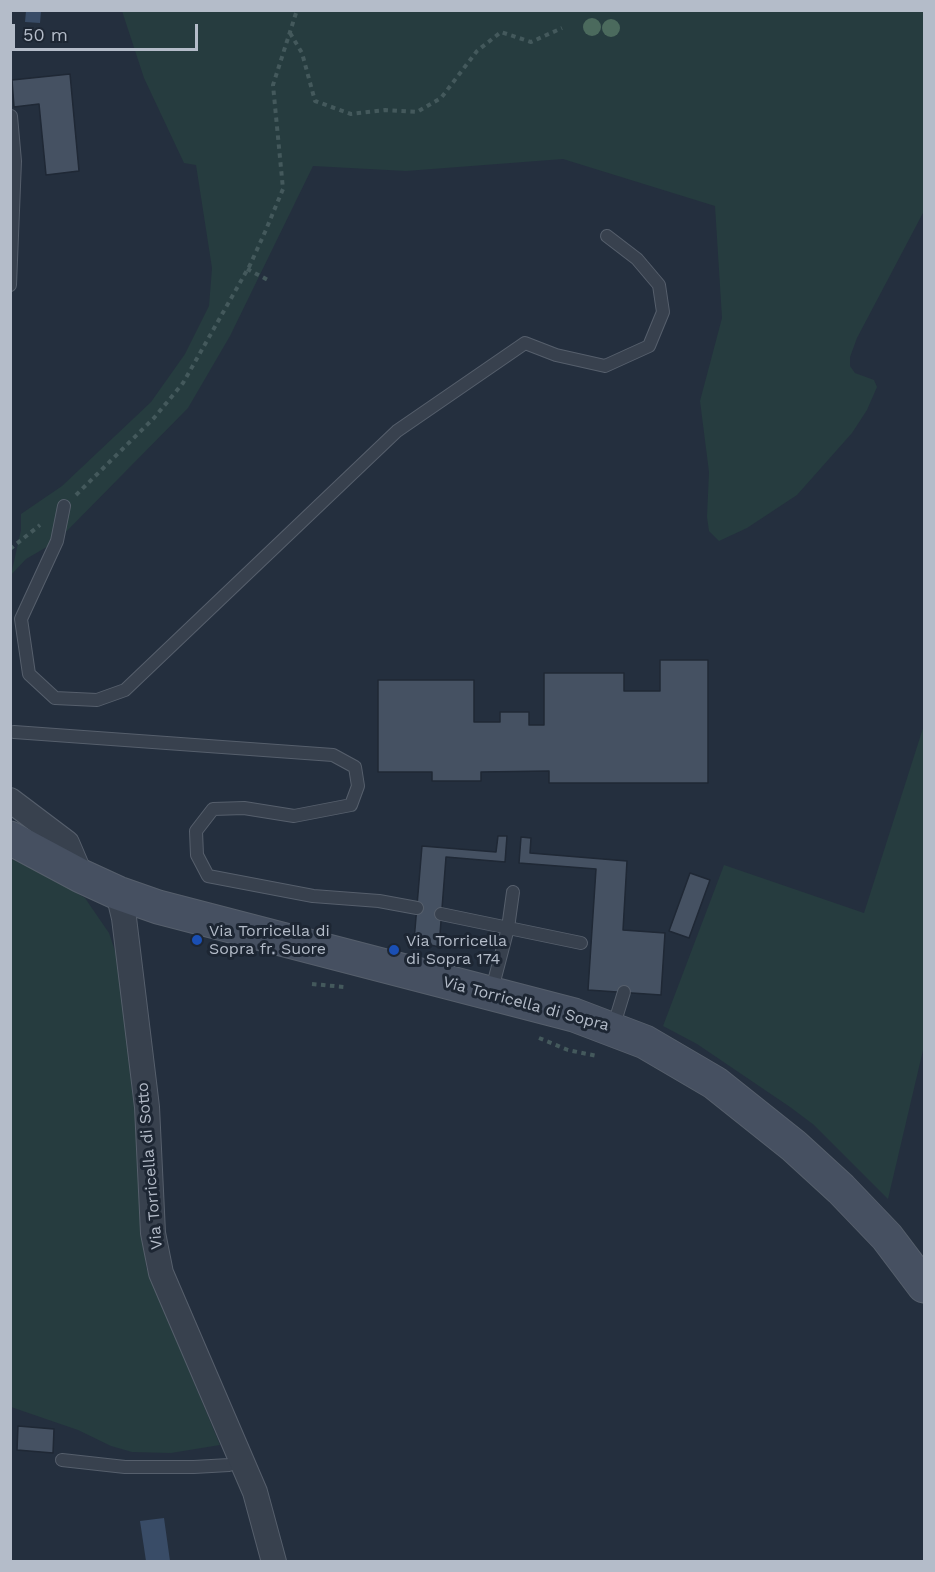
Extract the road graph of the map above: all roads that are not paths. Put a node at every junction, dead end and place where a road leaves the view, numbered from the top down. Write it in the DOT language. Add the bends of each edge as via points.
graph roads {
  1 [pos="11,116"];
  2 [pos="607,236"];
  3 [pos="10,285"];
  4 [pos="64,506"];
  5 [pos="14,732"];
  6 [pos="10,800"];
  7 [pos="10,838"];
  8 [pos="10,850"];
  9 [pos="51,861"];
  10 [pos="81,876"];
  11 [pos="513,892"];
  12 [pos="118,893"];
  13 [pos="417,908"];
  14 [pos="441,914"];
  15 [pos="508,928"];
  16 [pos="581,944"];
  17 [pos="624,992"];
  18 [pos="491,994"];
  19 [pos="613,1028"];
  20 [pos="924,1286"];
  21 [pos="62,1460"];
  22 [pos="241,1460"];
  23 [pos="274,1562"];
  1 -- 3 [label="lane" via="15,161"];
  2 -- 4 [label="lane" via="638,259 659,285 663,312 649,346 605,366 525,343 397,431 125,690 97,700 55,698 29,674 21,619 57,541"];
  5 -- 13 [label="lane" via="333,755 354,767 358,786 351,805 294,816 244,808 213,809 196,831 197,855 208,876 313,896"];
  6 -- 10 [label="street" via="68,843"];
  7 -- 9 [label="street, Via Torricella di Sopra"];
  8 -- 9 [label="street"];
  9 -- 10 [label="street, Via Torricella di Sopra"];
  10 -- 12 [label="street, Via Torricella di Sopra"];
  11 -- 15 [label="lane"];
  12 -- 18 [label="street, Via Torricella di Sopra" via="227,926"];
  12 -- 22 [label="street, Via Torricella di Sotto" via="147,1107 153,1233 161,1273"];
  14 -- 15 [label="lane"];
  15 -- 16 [label="lane"];
  15 -- 18 [label="lane"];
  17 -- 19 [label="lane"];
  18 -- 19 [label="street, Via Torricella di Sopra"];
  19 -- 20 [label="street, Via Torricella di Sopra" via="671,1056 753,1111 842,1189 887,1237"];
  21 -- 22 [label="lane" via="125,1467 194,1467 229,1465"];
  22 -- 23 [label="street, Via Torricella di Sotto" via="255,1492"];
}
